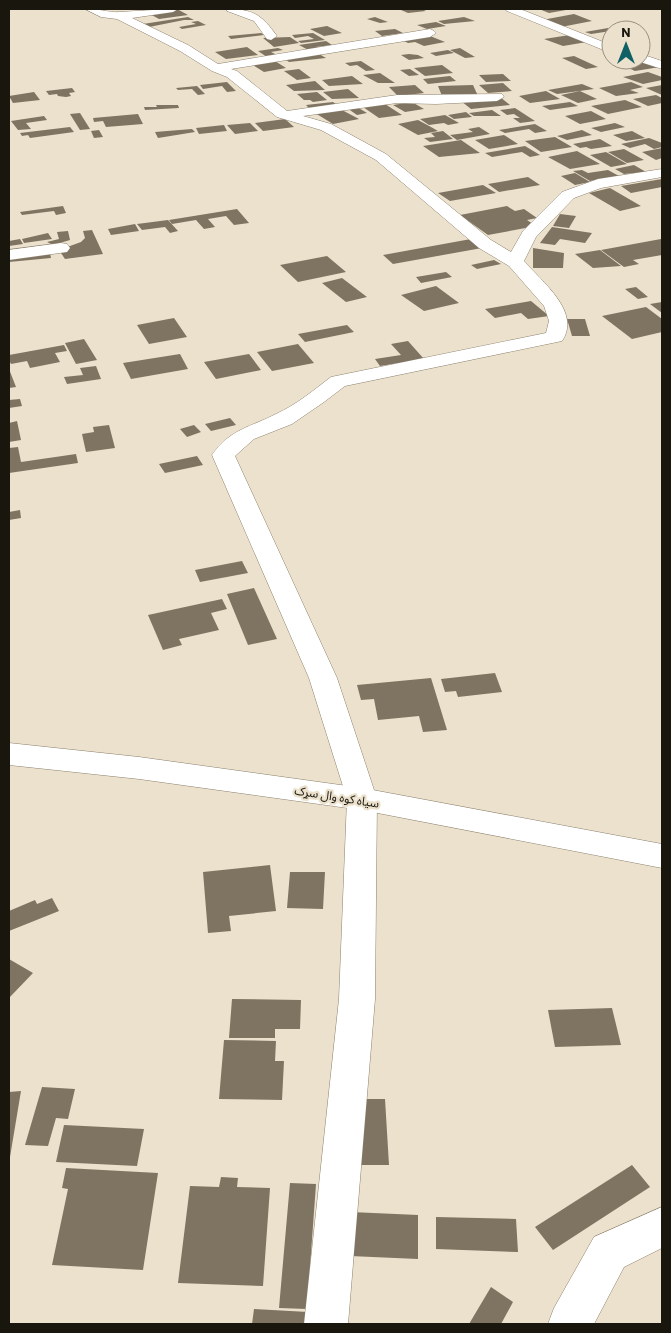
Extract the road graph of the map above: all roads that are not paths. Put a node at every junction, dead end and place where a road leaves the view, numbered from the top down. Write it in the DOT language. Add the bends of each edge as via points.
graph roads {
  1 [pos="91,9"];
  2 [pos="173,9"];
  3 [pos="231,9"];
  4 [pos="511,9"];
  5 [pos="119,16"];
  6 [pos="430,33"];
  7 [pos="271,36"];
  8 [pos="601,45"];
  9 [pos="216,68"];
  10 [pos="497,96"];
  11 [pos="282,114"];
  12 [pos="662,173"];
  13 [pos="60,248"];
  14 [pos="9,255"];
  15 [pos="514,262"];
  16 [pos="9,754"];
  17 [pos="362,799"];
  18 [pos="662,856"];
  19 [pos="662,1227"];
  20 [pos="326,1324"];
  21 [pos="570,1324"];
  1 -- 5 [label="street"];
  2 -- 5 [label="street"];
  3 -- 7 [label="street" via="258,19"];
  4 -- 8 [label="street"];
  5 -- 9 [label="street" via="184,48"];
  6 -- 9 [label="street"];
  9 -- 11 [label="street" via="232,74"];
  10 -- 11 [label="street" via="397,99"];
  11 -- 15 [label="street" via="326,127 381,157 485,244"];
  12 -- 15 [label="street" via="598,184 568,195 529,235"];
  13 -- 14 [label="street"];
  15 -- 17 [label="street" via="553,305 558,321 555,336 338,381 284,419 246,434 223,455 323,678"];
  16 -- 17 [label="street, سیاه کوه وال سړک" via="140,768"];
  17 -- 18 [label="street, سیاه کوه وال سړک"];
  17 -- 20 [label="street" via="357,999"];
  19 -- 21 [label="street" via="609,1252"];
}
